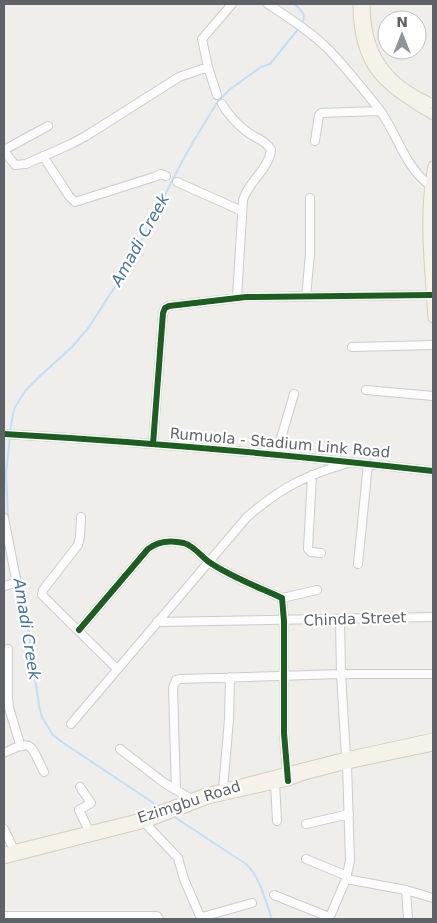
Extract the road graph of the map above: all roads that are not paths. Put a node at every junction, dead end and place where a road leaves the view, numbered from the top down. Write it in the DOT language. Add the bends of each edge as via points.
graph roads {
  1 [pos="232,4"];
  2 [pos="268,4"];
  3 [pos="358,4"];
  4 [pos="365,4"];
  5 [pos="208,67"];
  6 [pos="217,95"];
  7 [pos="222,104"];
  8 [pos="433,104"];
  9 [pos="380,111"];
  10 [pos="433,115"];
  11 [pos="48,126"];
  12 [pos="315,141"];
  13 [pos="4,151"];
  14 [pos="43,156"];
  15 [pos="433,166"];
  16 [pos="166,176"];
  17 [pos="177,182"];
  18 [pos="430,185"];
  19 [pos="310,198"];
  20 [pos="242,211"];
  21 [pos="432,295"];
  22 [pos="306,297"];
  23 [pos="237,298"];
  24 [pos="433,318"];
  25 [pos="433,345"];
  26 [pos="352,347"];
  27 [pos="366,390"];
  28 [pos="294,394"];
  29 [pos="433,396"];
  30 [pos="8,434"];
  31 [pos="153,444"];
  32 [pos="276,455"];
  33 [pos="325,459"];
  34 [pos="351,462"];
  35 [pos="368,464"];
  36 [pos="433,471"];
  37 [pos="316,473"];
  38 [pos="81,516"];
  39 [pos="4,518"];
  40 [pos="321,553"];
  41 [pos="210,562"];
  42 [pos="358,564"];
  43 [pos="4,586"];
  44 [pos="317,590"];
  45 [pos="282,598"];
  46 [pos="433,617"];
  47 [pos="340,619"];
  48 [pos="284,621"];
  49 [pos="157,622"];
  50 [pos="79,630"];
  51 [pos="8,649"];
  52 [pos="117,669"];
  53 [pos="341,674"];
  54 [pos="433,674"];
  55 [pos="285,676"];
  56 [pos="230,677"];
  57 [pos="71,724"];
  58 [pos="433,738"];
  59 [pos="20,744"];
  60 [pos="433,746"];
  61 [pos="120,749"];
  62 [pos="4,753"];
  63 [pos="347,760"];
  64 [pos="44,772"];
  65 [pos="287,777"];
  66 [pos="275,783"];
  67 [pos="80,788"];
  68 [pos="223,789"];
  69 [pos="176,790"];
  70 [pos="190,798"];
  71 [pos="178,807"];
  72 [pos="349,814"];
  73 [pos="159,815"];
  74 [pos="277,821"];
  75 [pos="145,823"];
  76 [pos="306,824"];
  77 [pos="4,829"];
  78 [pos="89,831"];
  79 [pos="4,852"];
  80 [pos="15,853"];
  81 [pos="4,859"];
  82 [pos="306,859"];
  83 [pos="346,877"];
  84 [pos="406,890"];
  85 [pos="274,895"];
  86 [pos="433,898"];
  87 [pos="252,903"];
  88 [pos="4,916"];
  89 [pos="46,917"];
  90 [pos="94,917"];
  91 [pos="215,917"];
  92 [pos="329,918"];
  93 [pos="159,919"];
  94 [pos="408,919"];
  1 -- 5 [label="street" via="203,35"];
  2 -- 9 [label="street" via="328,50"];
  3 -- 10 [label="main road" via="361,37 372,66 407,100"];
  4 -- 8 [label="main road" via="368,35 381,65 403,88"];
  5 -- 6 [label="street"];
  5 -- 14 [label="street" via="178,76 86,136"];
  7 -- 20 [label="street" via="246,131 266,143 271,150 269,159 245,196"];
  9 -- 12 [label="street" via="320,113"];
  9 -- 18 [label="street" via="418,175"];
  11 -- 13 [label="street"];
  13 -- 14 [label="street" via="15,165"];
  14 -- 16 [label="street" via="72,200 77,202 161,174"];
  15 -- 18 [label="main road"];
  17 -- 20 [label="street"];
  18 -- 21 [label="main road" via="428,221"];
  19 -- 22 [label="street"];
  20 -- 23 [label="street"];
  21 -- 22 [label="street"];
  21 -- 24 [label="main road"];
  22 -- 23 [label="street"];
  23 -- 31 [label="street" via="165,308"];
  25 -- 26 [label="street"];
  27 -- 29 [label="street"];
  28 -- 32 [label="street"];
  30 -- 31 [label="street, Rumuola - Stadium Link Road"];
  31 -- 32 [label="street, Rumuola - Stadium Link Road"];
  32 -- 33 [label="street, Rumuola - Stadium Link Road"];
  33 -- 34 [label="street, Rumuola - Stadium Link Road"];
  33 -- 37 [label="street" via="325,466"];
  34 -- 35 [label="street, Rumuola - Stadium Link Road"];
  34 -- 37 [label="street"];
  35 -- 36 [label="street, Rumuola - Stadium Link Road"];
  35 -- 42 [label="street"];
  37 -- 40 [label="street" via="308,548 311,552"];
  37 -- 41 [label="street" via="266,500 247,517"];
  38 -- 50 [label="street" via="78,545 42,592 43,597"];
  39 -- 43 [label="street" via="16,579 15,583"];
  41 -- 45 [label="street"];
  41 -- 49 [label="street"];
  41 -- 50 [label="street" via="184,543 155,543"];
  44 -- 45 [label="street"];
  45 -- 48 [label="street"];
  46 -- 47 [label="street, Chinda Street"];
  47 -- 48 [label="street, Chinda Street"];
  47 -- 53 [label="street"];
  48 -- 49 [label="street, Chinda Street"];
  48 -- 55 [label="street"];
  49 -- 52 [label="street"];
  50 -- 52 [label="street"];
  51 -- 59 [label="street" via="9,708"];
  52 -- 57 [label="street"];
  53 -- 54 [label="street"];
  53 -- 55 [label="street"];
  53 -- 63 [label="street"];
  55 -- 56 [label="street"];
  55 -- 65 [label="street"];
  56 -- 68 [label="street"];
  56 -- 69 [label="street" via="180,678 175,682"];
  58 -- 63 [label="main road, Ezimgbu Road"];
  59 -- 62 [label="street"];
  59 -- 64 [label="street" via="29,745"];
  60 -- 63 [label="main road, Ezimgbu Road"];
  61 -- 69 [label="street"];
  63 -- 65 [label="main road, Ezimgbu Road"];
  63 -- 72 [label="street"];
  65 -- 66 [label="main road, Ezimgbu Road"];
  65 -- 68 [label="main road, Ezimgbu Road"];
  66 -- 71 [label="main road, Ezimgbu Road"];
  66 -- 74 [label="street"];
  67 -- 78 [label="street" via="91,803 79,810"];
  68 -- 70 [label="main road, Ezimgbu Road"];
  69 -- 70 [label="street"];
  70 -- 71 [label="main road, Ezimgbu Road"];
  71 -- 73 [label="main road, Ezimgbu Road"];
  72 -- 76 [label="street"];
  72 -- 83 [label="street" via="350,861"];
  73 -- 75 [label="main road, Ezimgbu Road"];
  73 -- 78 [label="main road, Ezimgbu Road"];
  75 -- 80 [label="main road, Ezimgbu Road"];
  75 -- 91 [label="street" via="178,858 199,914"];
  77 -- 80 [label="street"];
  78 -- 80 [label="main road, Ezimgbu Road"];
  79 -- 80 [label="main road, Ezimgbu Road"];
  80 -- 81 [label="main road, Ezimgbu Road"];
  82 -- 83 [label="street"];
  83 -- 84 [label="street"];
  83 -- 92 [label="street"];
  84 -- 86 [label="street"];
  84 -- 94 [label="street"];
  85 -- 92 [label="street"];
  87 -- 91 [label="street"];
  88 -- 89 [label="street"];
  89 -- 90 [label="street"];
  90 -- 93 [label="street" via="157,916"];
}
